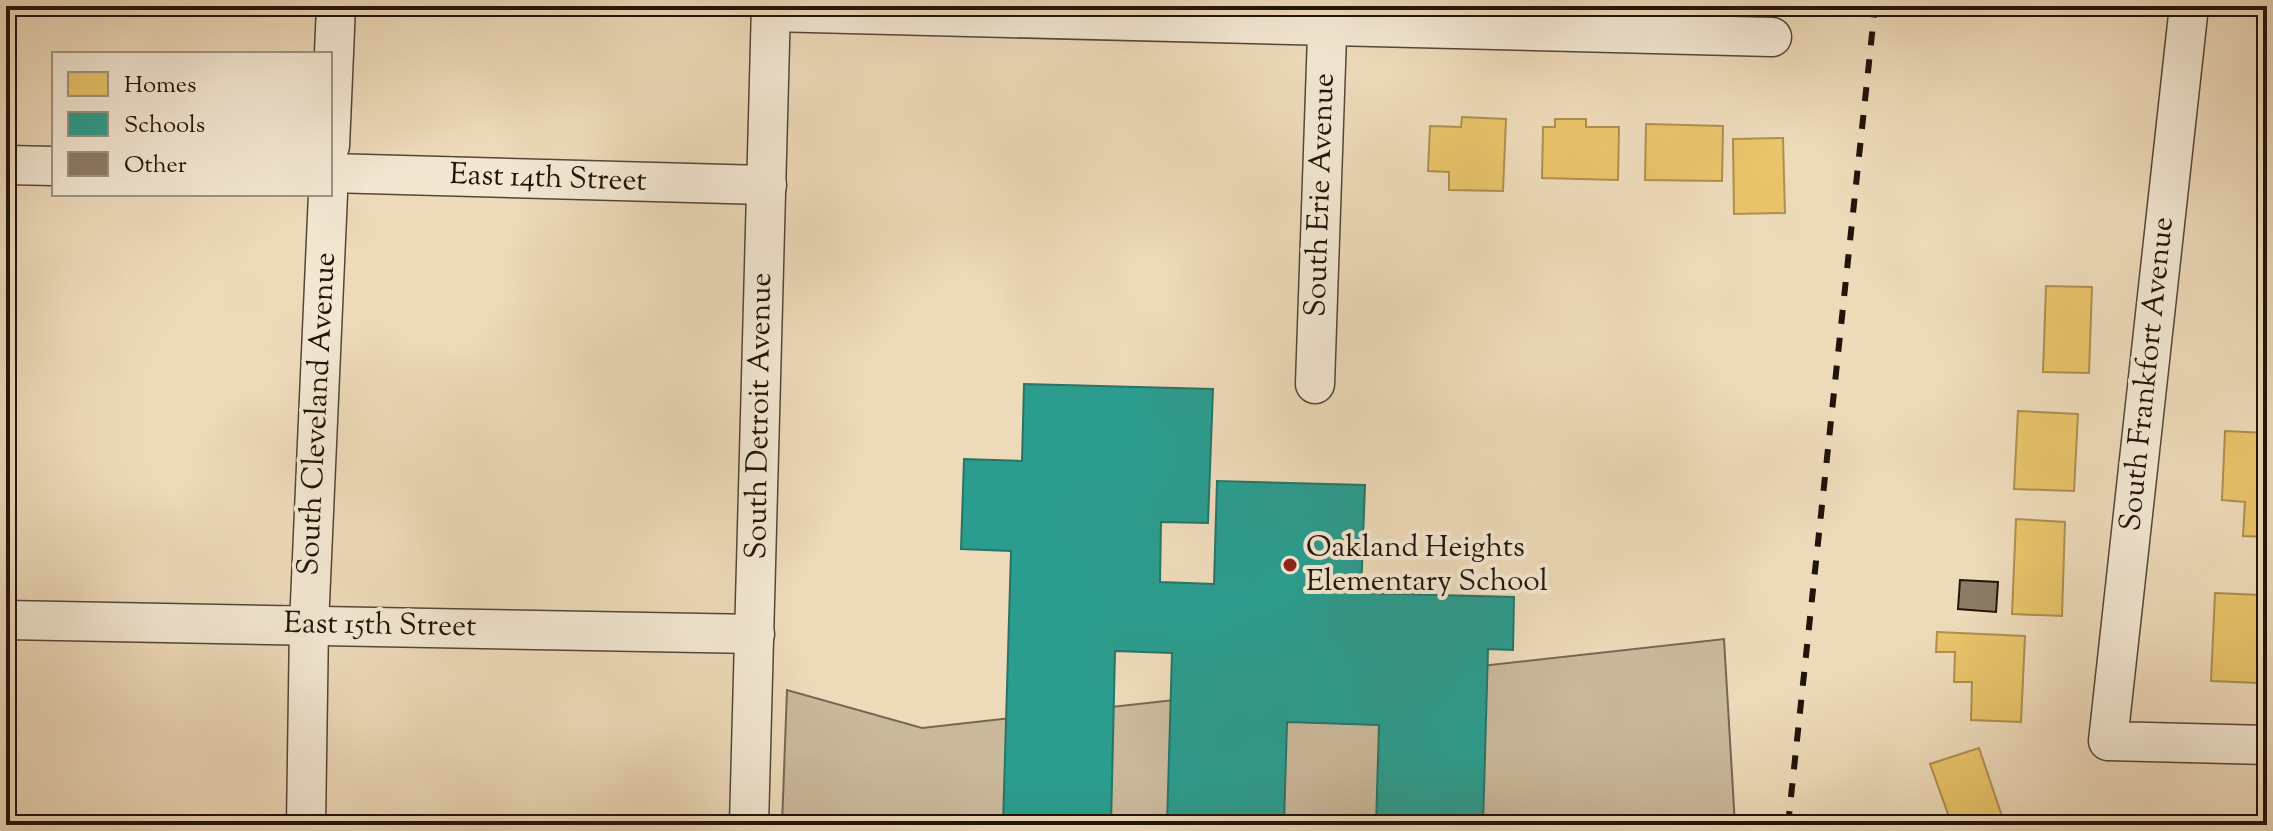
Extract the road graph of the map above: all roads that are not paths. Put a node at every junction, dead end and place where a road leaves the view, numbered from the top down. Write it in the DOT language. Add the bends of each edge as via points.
graph roads {
  1 [pos="336,6"];
  2 [pos="2189,6"];
  3 [pos="771,9"];
  4 [pos="1328,15"];
  5 [pos="1772,37"];
  6 [pos="332,99"];
  7 [pos="6,165"];
  8 [pos="52,166"];
  9 [pos="332,173"];
  10 [pos="767,185"];
  11 [pos="328,196"];
  12 [pos="1315,384"];
  13 [pos="6,620"];
  14 [pos="309,625"];
  15 [pos="755,634"];
  16 [pos="2267,745"];
  17 [pos="306,825"];
  18 [pos="749,825"];
  1 -- 6 [label="street"];
  2 -- 16 [label="street, South Frankfort Avenue" via="2108,741"];
  3 -- 4 [label="street"];
  3 -- 10 [label="street, South Detroit Avenue"];
  4 -- 5 [label="street"];
  4 -- 12 [label="street, South Erie Avenue"];
  7 -- 8 [label="street"];
  9 -- 10 [label="street, East 14th Street"];
  10 -- 15 [label="street, South Detroit Avenue"];
  11 -- 14 [label="street, South Cleveland Avenue"];
  13 -- 14 [label="street, East 15th Street"];
  14 -- 15 [label="street, East 15th Street"];
  14 -- 17 [label="street, South Cleveland Avenue"];
  15 -- 18 [label="street, South Detroit Avenue"];
}
